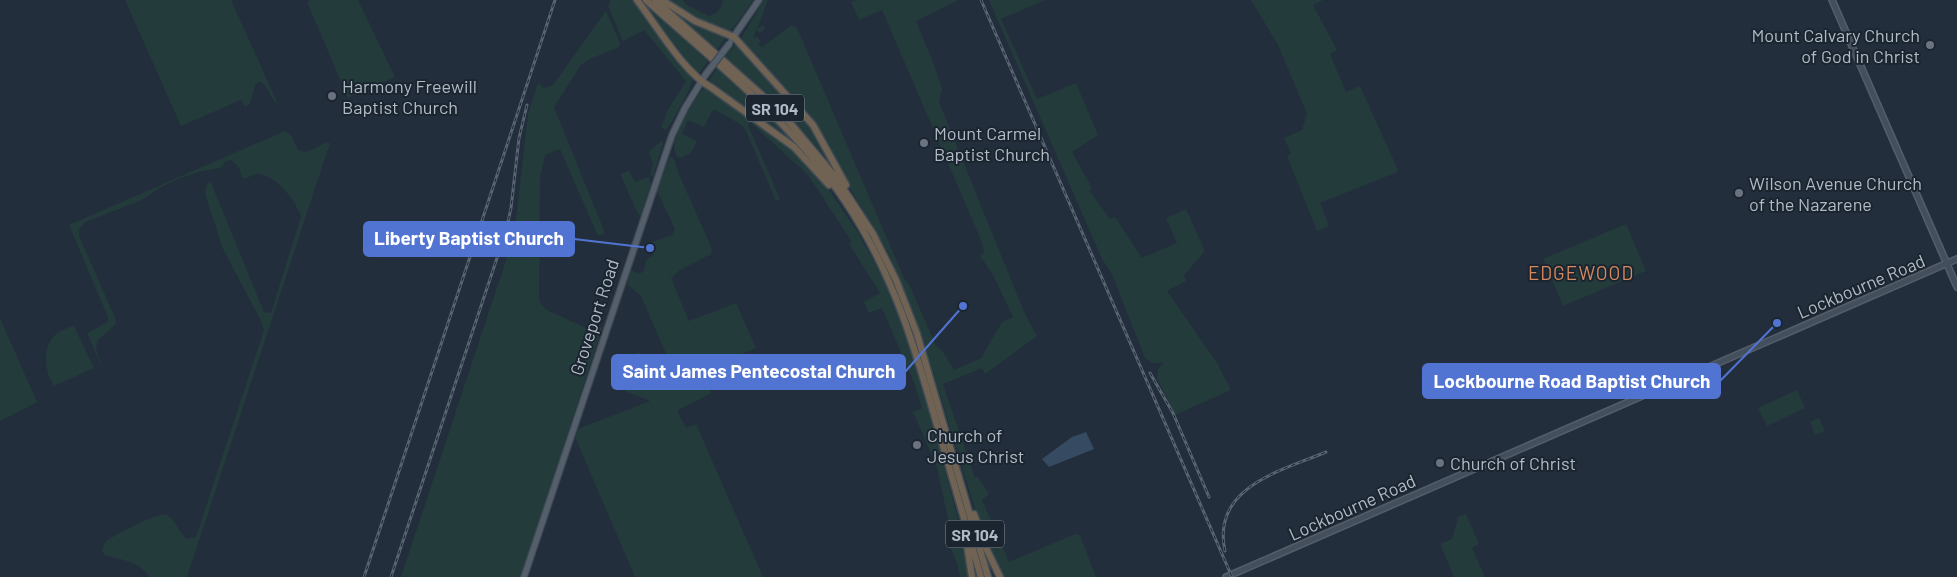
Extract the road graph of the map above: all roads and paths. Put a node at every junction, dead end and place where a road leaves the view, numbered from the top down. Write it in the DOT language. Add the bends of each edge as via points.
graph roads {
  1 [pos="638,0"];
  2 [pos="646,0"];
  3 [pos="655,0"];
  4 [pos="662,0"];
  5 [pos="758,0"];
  6 [pos="1832,0"];
  7 [pos="732,40"];
  8 [pos="701,82"];
  9 [pos="838,192"];
  10 [pos="850,198"];
  11 [pos="1957,260"];
  12 [pos="1947,264"];
  13 [pos="1957,288"];
  14 [pos="963,490"];
  15 [pos="964,518"];
  16 [pos="524,577"];
  17 [pos="972,577"];
  18 [pos="981,577"];
  19 [pos="988,577"];
  20 [pos="1000,577"];
  21 [pos="1226,577"];
  1 -- 8 [label="highway"];
  2 -- 9 [label="highway, SR 104" via="764,106 808,152"];
  3 -- 10 [label="highway, SR 104" via="781,114 819,155"];
  4 -- 7 [label="highway"];
  5 -- 7 [label="main road, Groveport Road"];
  6 -- 12 [label="main road"];
  7 -- 8 [label="main road, Groveport Road, bridge"];
  7 -- 10 [label="highway" via="813,125"];
  8 -- 9 [label="highway" via="787,141"];
  8 -- 16 [label="main road, Groveport Road" via="672,134"];
  9 -- 15 [label="highway, SR 104" via="875,251 904,317"];
  10 -- 14 [label="highway, SR 104" via="878,243 907,305"];
  11 -- 12 [label="main road, Lockbourne Road"];
  12 -- 13 [label="main road"];
  12 -- 21 [label="main road, Lockbourne Road"];
  14 -- 19 [label="highway, SR 104"];
  14 -- 20 [label="highway"];
  15 -- 17 [label="highway"];
  15 -- 18 [label="highway, SR 104"];
}
